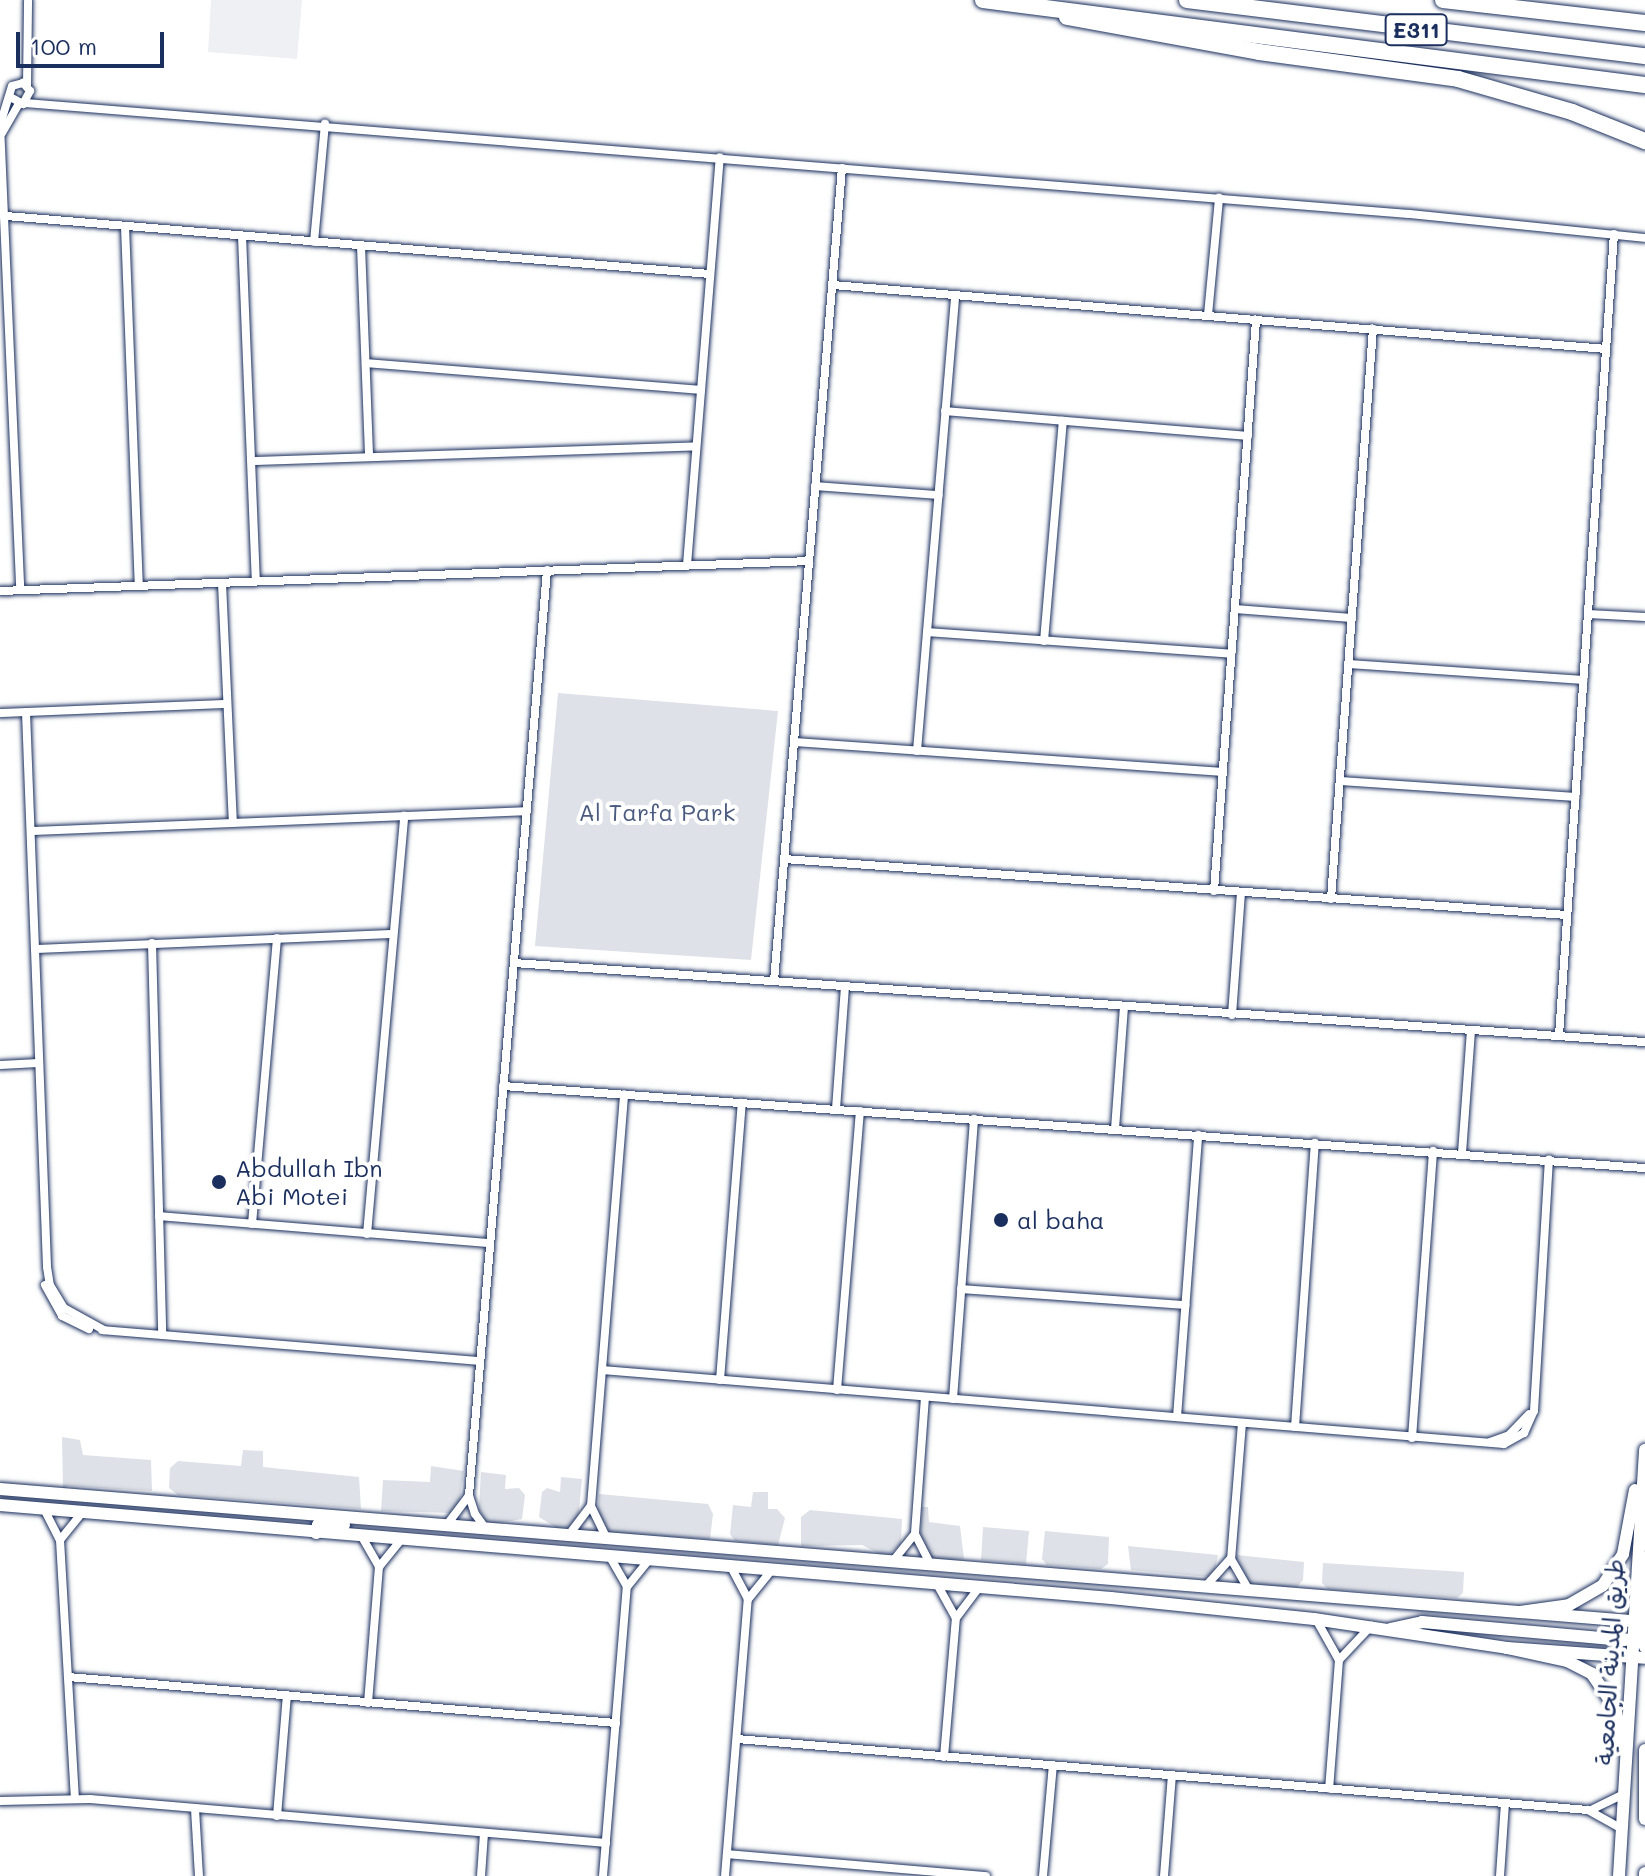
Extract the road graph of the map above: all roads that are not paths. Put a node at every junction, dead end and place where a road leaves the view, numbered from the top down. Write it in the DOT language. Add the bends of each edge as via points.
graph roads {
  1 [pos="28,0"];
  2 [pos="983,0"];
  3 [pos="1187,0"];
  4 [pos="1443,0"];
  5 [pos="1038,8"];
  6 [pos="1645,23"];
  7 [pos="1645,56"];
  8 [pos="24,64"];
  9 [pos="15,84"];
  10 [pos="1645,85"];
  11 [pos="29,88"];
  12 [pos="10,97"];
  13 [pos="56,103"];
  14 [pos="22,104"];
  15 [pos="325,124"];
  16 [pos="2,134"];
  17 [pos="1645,141"];
  18 [pos="720,157"];
  19 [pos="842,168"];
  20 [pos="1219,198"];
  21 [pos="6,216"];
  22 [pos="125,226"];
  23 [pos="1614,234"];
  24 [pos="242,236"];
  25 [pos="1645,238"];
  26 [pos="314,242"];
  27 [pos="361,246"];
  28 [pos="710,274"];
  29 [pos="833,285"];
  30 [pos="955,296"];
  31 [pos="1208,315"];
  32 [pos="1256,320"];
  33 [pos="1373,329"];
  34 [pos="0,342"];
  35 [pos="11,342"];
  36 [pos="1606,349"];
  37 [pos="366,363"];
  38 [pos="701,390"];
  39 [pos="945,411"];
  40 [pos="1063,421"];
  41 [pos="1248,436"];
  42 [pos="696,446"];
  43 [pos="369,457"];
  44 [pos="252,461"];
  45 [pos="815,486"];
  46 [pos="939,495"];
  47 [pos="809,561"];
  48 [pos="687,565"];
  49 [pos="547,570"];
  50 [pos="256,581"];
  51 [pos="222,583"];
  52 [pos="139,586"];
  53 [pos="20,590"];
  54 [pos="0,591"];
  55 [pos="1235,609"];
  56 [pos="1588,614"];
  57 [pos="1645,617"];
  58 [pos="1352,618"];
  59 [pos="927,632"];
  60 [pos="1044,641"];
  61 [pos="1231,654"];
  62 [pos="1349,664"];
  63 [pos="1583,680"];
  64 [pos="226,704"];
  65 [pos="26,712"];
  66 [pos="0,713"];
  67 [pos="795,742"];
  68 [pos="917,751"];
  69 [pos="1223,772"];
  70 [pos="1341,781"];
  71 [pos="1575,797"];
  72 [pos="527,811"];
  73 [pos="404,816"];
  74 [pos="233,823"];
  75 [pos="31,831"];
  76 [pos="784,859"];
  77 [pos="1214,891"];
  78 [pos="1241,893"];
  79 [pos="1331,899"];
  80 [pos="1567,915"];
  81 [pos="393,934"];
  82 [pos="277,938"];
  83 [pos="152,943"];
  84 [pos="35,949"];
  85 [pos="514,963"];
  86 [pos="774,981"];
  87 [pos="845,987"];
  88 [pos="1124,1007"];
  89 [pos="1232,1015"];
  90 [pos="1471,1031"];
  91 [pos="1559,1036"];
  92 [pos="1645,1042"];
  93 [pos="39,1063"];
  94 [pos="0,1065"];
  95 [pos="503,1086"];
  96 [pos="624,1094"];
  97 [pos="742,1103"];
  98 [pos="836,1109"];
  99 [pos="860,1111"];
  100 [pos="974,1119"];
  101 [pos="1115,1129"];
  102 [pos="1198,1135"];
  103 [pos="1315,1143"];
  104 [pos="1433,1151"];
  105 [pos="1462,1153"];
  106 [pos="1549,1159"];
  107 [pos="1645,1166"];
  108 [pos="159,1216"];
  109 [pos="252,1224"];
  110 [pos="367,1234"];
  111 [pos="490,1243"];
  112 [pos="961,1289"];
  113 [pos="1185,1305"];
  114 [pos="162,1335"];
  115 [pos="480,1361"];
  116 [pos="602,1370"];
  117 [pos="720,1380"];
  118 [pos="837,1390"];
  119 [pos="925,1397"];
  120 [pos="953,1399"];
  121 [pos="1177,1417"];
  122 [pos="1242,1423"];
  123 [pos="1295,1427"];
  124 [pos="1412,1438"];
  125 [pos="1645,1450"];
  126 [pos="1642,1468"];
  127 [pos="4,1487"];
  128 [pos="469,1495"];
  129 [pos="0,1505"];
  130 [pos="591,1506"];
  131 [pos="21,1507"];
  132 [pos="44,1509"];
  133 [pos="83,1513"];
  134 [pos="0,1514"];
  135 [pos="366,1519"];
  136 [pos="446,1526"];
  137 [pos="486,1529"];
  138 [pos="316,1533"];
  139 [pos="915,1534"];
  140 [pos="568,1536"];
  141 [pos="362,1537"];
  142 [pos="607,1539"];
  143 [pos="60,1540"];
  144 [pos="401,1540"];
  145 [pos="610,1557"];
  146 [pos="1645,1558"];
  147 [pos="1231,1559"];
  148 [pos="649,1560"];
  149 [pos="890,1563"];
  150 [pos="931,1566"];
  151 [pos="379,1567"];
  152 [pos="730,1567"];
  153 [pos="772,1570"];
  154 [pos="1063,1576"];
  155 [pos="937,1584"];
  156 [pos="627,1587"];
  157 [pos="986,1587"];
  158 [pos="1205,1587"];
  159 [pos="1249,1591"];
  160 [pos="748,1599"];
  161 [pos="1520,1612"];
  162 [pos="956,1618"];
  163 [pos="1314,1619"];
  164 [pos="1372,1626"];
  165 [pos="1390,1629"];
  166 [pos="1641,1635"];
  167 [pos="1507,1648"];
  168 [pos="1630,1657"];
  169 [pos="1645,1658"];
  170 [pos="1339,1660"];
  171 [pos="68,1677"];
  172 [pos="287,1695"];
  173 [pos="368,1703"];
  174 [pos="616,1723"];
  175 [pos="737,1739"];
  176 [pos="1645,1750"];
  177 [pos="944,1757"];
  178 [pos="1627,1763"];
  179 [pos="1053,1765"];
  180 [pos="1172,1775"];
  181 [pos="1329,1789"];
  182 [pos="1624,1794"];
  183 [pos="75,1799"];
  184 [pos="0,1801"];
  185 [pos="1505,1803"];
  186 [pos="195,1809"];
  187 [pos="1588,1810"];
  188 [pos="277,1816"];
  189 [pos="1645,1819"];
  190 [pos="1622,1829"];
  191 [pos="484,1833"];
  192 [pos="606,1843"];
  193 [pos="727,1854"];
  194 [pos="199,1876"];
  195 [pos="481,1876"];
  196 [pos="603,1876"];
  197 [pos="725,1876"];
  198 [pos="986,1876"];
  199 [pos="1043,1876"];
  200 [pos="1164,1876"];
  201 [pos="1500,1876"];
  202 [pos="1619,1876"];
  1 -- 8 [label="street"];
  2 -- 5 [label="highway"];
  3 -- 7 [label="highway, E311"];
  4 -- 6 [label="highway, E311"];
  5 -- 10 [label="highway" via="1086,10"];
  5 -- 17 [label="highway" via="1259,52 1458,79 1572,112"];
  8 -- 9 [label="street"];
  8 -- 11 [label="street"];
  9 -- 11 [label="street"];
  9 -- 12 [label="street"];
  11 -- 13 [label="street"];
  11 -- 14 [label="street"];
  12 -- 14 [label="street"];
  12 -- 16 [label="street" via="0,120"];
  13 -- 14 [label="street"];
  13 -- 15 [label="street"];
  14 -- 16 [label="street"];
  15 -- 18 [label="street"];
  15 -- 26 [label="street"];
  16 -- 21 [label="street"];
  18 -- 19 [label="street"];
  18 -- 28 [label="street"];
  19 -- 20 [label="street"];
  19 -- 29 [label="street"];
  20 -- 23 [label="street"];
  20 -- 31 [label="street"];
  21 -- 22 [label="street"];
  21 -- 35 [label="street"];
  22 -- 24 [label="street"];
  22 -- 52 [label="street"];
  23 -- 25 [label="street"];
  23 -- 36 [label="street"];
  24 -- 26 [label="street"];
  24 -- 44 [label="street"];
  26 -- 27 [label="street"];
  27 -- 28 [label="street"];
  27 -- 37 [label="street"];
  28 -- 38 [label="street"];
  29 -- 30 [label="street"];
  29 -- 45 [label="street"];
  30 -- 31 [label="street"];
  30 -- 39 [label="street"];
  31 -- 32 [label="street"];
  32 -- 33 [label="street"];
  32 -- 41 [label="street"];
  33 -- 36 [label="street"];
  33 -- 58 [label="street"];
  34 -- 35 [label="street"];
  35 -- 53 [label="street"];
  36 -- 56 [label="street"];
  37 -- 38 [label="street"];
  37 -- 43 [label="street"];
  38 -- 42 [label="street"];
  39 -- 40 [label="street"];
  39 -- 46 [label="street"];
  40 -- 41 [label="street"];
  40 -- 60 [label="street"];
  41 -- 55 [label="street"];
  42 -- 43 [label="street"];
  42 -- 48 [label="street"];
  43 -- 44 [label="street"];
  44 -- 50 [label="street"];
  45 -- 46 [label="street"];
  45 -- 47 [label="street"];
  46 -- 59 [label="street"];
  47 -- 48 [label="street"];
  47 -- 67 [label="street"];
  48 -- 49 [label="street"];
  49 -- 50 [label="street"];
  49 -- 72 [label="street"];
  50 -- 51 [label="street"];
  51 -- 52 [label="street"];
  51 -- 64 [label="street"];
  52 -- 53 [label="street"];
  53 -- 54 [label="street"];
  55 -- 58 [label="street"];
  55 -- 61 [label="street"];
  56 -- 57 [label="street"];
  56 -- 63 [label="street"];
  58 -- 62 [label="street"];
  59 -- 60 [label="street"];
  59 -- 68 [label="street"];
  60 -- 61 [label="street"];
  61 -- 69 [label="street"];
  62 -- 63 [label="street"];
  62 -- 70 [label="street"];
  63 -- 71 [label="street"];
  64 -- 65 [label="street"];
  64 -- 74 [label="street"];
  65 -- 66 [label="street"];
  65 -- 75 [label="street"];
  67 -- 68 [label="street"];
  67 -- 76 [label="street"];
  68 -- 69 [label="street"];
  69 -- 77 [label="street"];
  70 -- 71 [label="street"];
  70 -- 79 [label="street"];
  71 -- 80 [label="street"];
  72 -- 73 [label="street"];
  72 -- 85 [label="street"];
  73 -- 74 [label="street"];
  73 -- 81 [label="street"];
  74 -- 75 [label="street"];
  75 -- 84 [label="street"];
  76 -- 77 [label="street"];
  76 -- 86 [label="street"];
  77 -- 78 [label="street"];
  78 -- 79 [label="street"];
  78 -- 89 [label="street"];
  79 -- 80 [label="street"];
  80 -- 91 [label="street"];
  81 -- 82 [label="street"];
  81 -- 110 [label="street"];
  82 -- 83 [label="street"];
  82 -- 109 [label="street"];
  83 -- 84 [label="street"];
  83 -- 108 [label="street"];
  84 -- 93 [label="street"];
  85 -- 86 [label="street"];
  85 -- 95 [label="street"];
  86 -- 87 [label="street"];
  87 -- 88 [label="street"];
  87 -- 98 [label="street"];
  88 -- 89 [label="street"];
  88 -- 101 [label="street"];
  89 -- 90 [label="street"];
  90 -- 91 [label="street"];
  90 -- 105 [label="street"];
  91 -- 92 [label="street"];
  93 -- 94 [label="street"];
  93 -- 114 [label="street" via="46,1290 55,1309 79,1327"];
  95 -- 96 [label="street"];
  95 -- 111 [label="street"];
  96 -- 97 [label="street"];
  96 -- 116 [label="street"];
  97 -- 98 [label="street"];
  97 -- 117 [label="street"];
  98 -- 99 [label="street"];
  99 -- 100 [label="street"];
  99 -- 118 [label="street"];
  100 -- 101 [label="street"];
  100 -- 112 [label="street"];
  101 -- 102 [label="street"];
  102 -- 103 [label="street"];
  102 -- 113 [label="street"];
  103 -- 104 [label="street"];
  103 -- 123 [label="street"];
  104 -- 105 [label="street"];
  104 -- 124 [label="street"];
  105 -- 106 [label="street"];
  106 -- 107 [label="street"];
  106 -- 124 [label="street" via="1534,1403 1524,1433 1504,1444"];
  108 -- 109 [label="street"];
  108 -- 114 [label="street"];
  109 -- 110 [label="street"];
  110 -- 111 [label="street"];
  111 -- 115 [label="street"];
  112 -- 113 [label="street"];
  112 -- 120 [label="street"];
  113 -- 121 [label="street"];
  114 -- 115 [label="street"];
  115 -- 128 [label="street"];
  116 -- 117 [label="street"];
  116 -- 130 [label="street"];
  117 -- 118 [label="street"];
  118 -- 119 [label="street"];
  119 -- 120 [label="street"];
  119 -- 139 [label="street"];
  120 -- 121 [label="street"];
  121 -- 122 [label="street"];
  122 -- 123 [label="street"];
  122 -- 147 [label="street"];
  123 -- 124 [label="street"];
  125 -- 126 [label="main road, طريق المدينة الجامعية"];
  126 -- 161 [label="main road" via="1623,1554 1603,1585 1569,1605"];
  126 -- 166 [label="main road, طريق المدينة الجامعية"];
  127 -- 135 [label="main road"];
  128 -- 136 [label="street"];
  128 -- 137 [label="street"];
  129 -- 131 [label="main road"];
  130 -- 140 [label="street"];
  130 -- 142 [label="street"];
  131 -- 132 [label="main road"];
  131 -- 134 [label="main road"];
  132 -- 133 [label="main road"];
  132 -- 143 [label="street"];
  133 -- 138 [label="main road"];
  133 -- 143 [label="street"];
  135 -- 136 [label="main road"];
  135 -- 138 [label="main road" via="318,1525"];
  136 -- 137 [label="main road"];
  137 -- 140 [label="main road"];
  138 -- 141 [label="main road"];
  139 -- 149 [label="street"];
  139 -- 150 [label="street"];
  140 -- 142 [label="main road"];
  141 -- 144 [label="main road"];
  141 -- 151 [label="street"];
  142 -- 149 [label="main road"];
  143 -- 171 [label="street"];
  144 -- 145 [label="main road"];
  144 -- 151 [label="street"];
  145 -- 148 [label="main road"];
  145 -- 156 [label="street"];
  146 -- 166 [label="main road"];
  147 -- 158 [label="street"];
  147 -- 159 [label="street"];
  148 -- 152 [label="main road"];
  148 -- 156 [label="street"];
  149 -- 150 [label="main road"];
  150 -- 154 [label="main road"];
  151 -- 173 [label="street"];
  152 -- 153 [label="main road"];
  152 -- 160 [label="street"];
  153 -- 155 [label="main road"];
  153 -- 160 [label="street"];
  154 -- 157 [label="main road" via="1054,1585"];
  154 -- 158 [label="main road"];
  155 -- 157 [label="main road"];
  155 -- 162 [label="street"];
  156 -- 174 [label="street"];
  157 -- 162 [label="street"];
  157 -- 163 [label="main road"];
  158 -- 159 [label="main road"];
  159 -- 161 [label="main road"];
  160 -- 175 [label="street"];
  161 -- 166 [label="main road"];
  162 -- 177 [label="street"];
  163 -- 164 [label="main road"];
  163 -- 170 [label="street" via="1331,1637"];
  164 -- 165 [label="main road"];
  164 -- 170 [label="street"];
  165 -- 166 [label="main road" via="1422,1622"];
  165 -- 167 [label="main road"];
  166 -- 168 [label="main road, طريق المدينة الجامعية"];
  167 -- 168 [label="main road"];
  167 -- 178 [label="main road" via="1567,1661 1592,1674 1616,1709"];
  168 -- 169 [label="main road"];
  168 -- 178 [label="main road, طريق المدينة الجامعية"];
  170 -- 181 [label="street"];
  171 -- 172 [label="street"];
  171 -- 183 [label="street"];
  172 -- 173 [label="street"];
  172 -- 188 [label="street"];
  173 -- 174 [label="street"];
  174 -- 192 [label="street"];
  175 -- 177 [label="street"];
  175 -- 193 [label="street"];
  176 -- 189 [label="main road"];
  177 -- 179 [label="street"];
  178 -- 182 [label="main road, طريق المدينة الجامعية"];
  179 -- 180 [label="street"];
  179 -- 199 [label="street"];
  180 -- 181 [label="street"];
  180 -- 200 [label="street"];
  181 -- 185 [label="street"];
  182 -- 187 [label="street"];
  182 -- 190 [label="main road, طريق المدينة الجامعية"];
  183 -- 184 [label="street"];
  183 -- 186 [label="street"];
  185 -- 187 [label="street"];
  185 -- 201 [label="street"];
  186 -- 188 [label="street"];
  186 -- 194 [label="street"];
  187 -- 190 [label="street"];
  188 -- 191 [label="street"];
  190 -- 202 [label="main road, طريق المدينة الجامعية"];
  191 -- 192 [label="street"];
  191 -- 195 [label="street"];
  192 -- 196 [label="street"];
  193 -- 197 [label="street"];
  193 -- 198 [label="street"];
}
